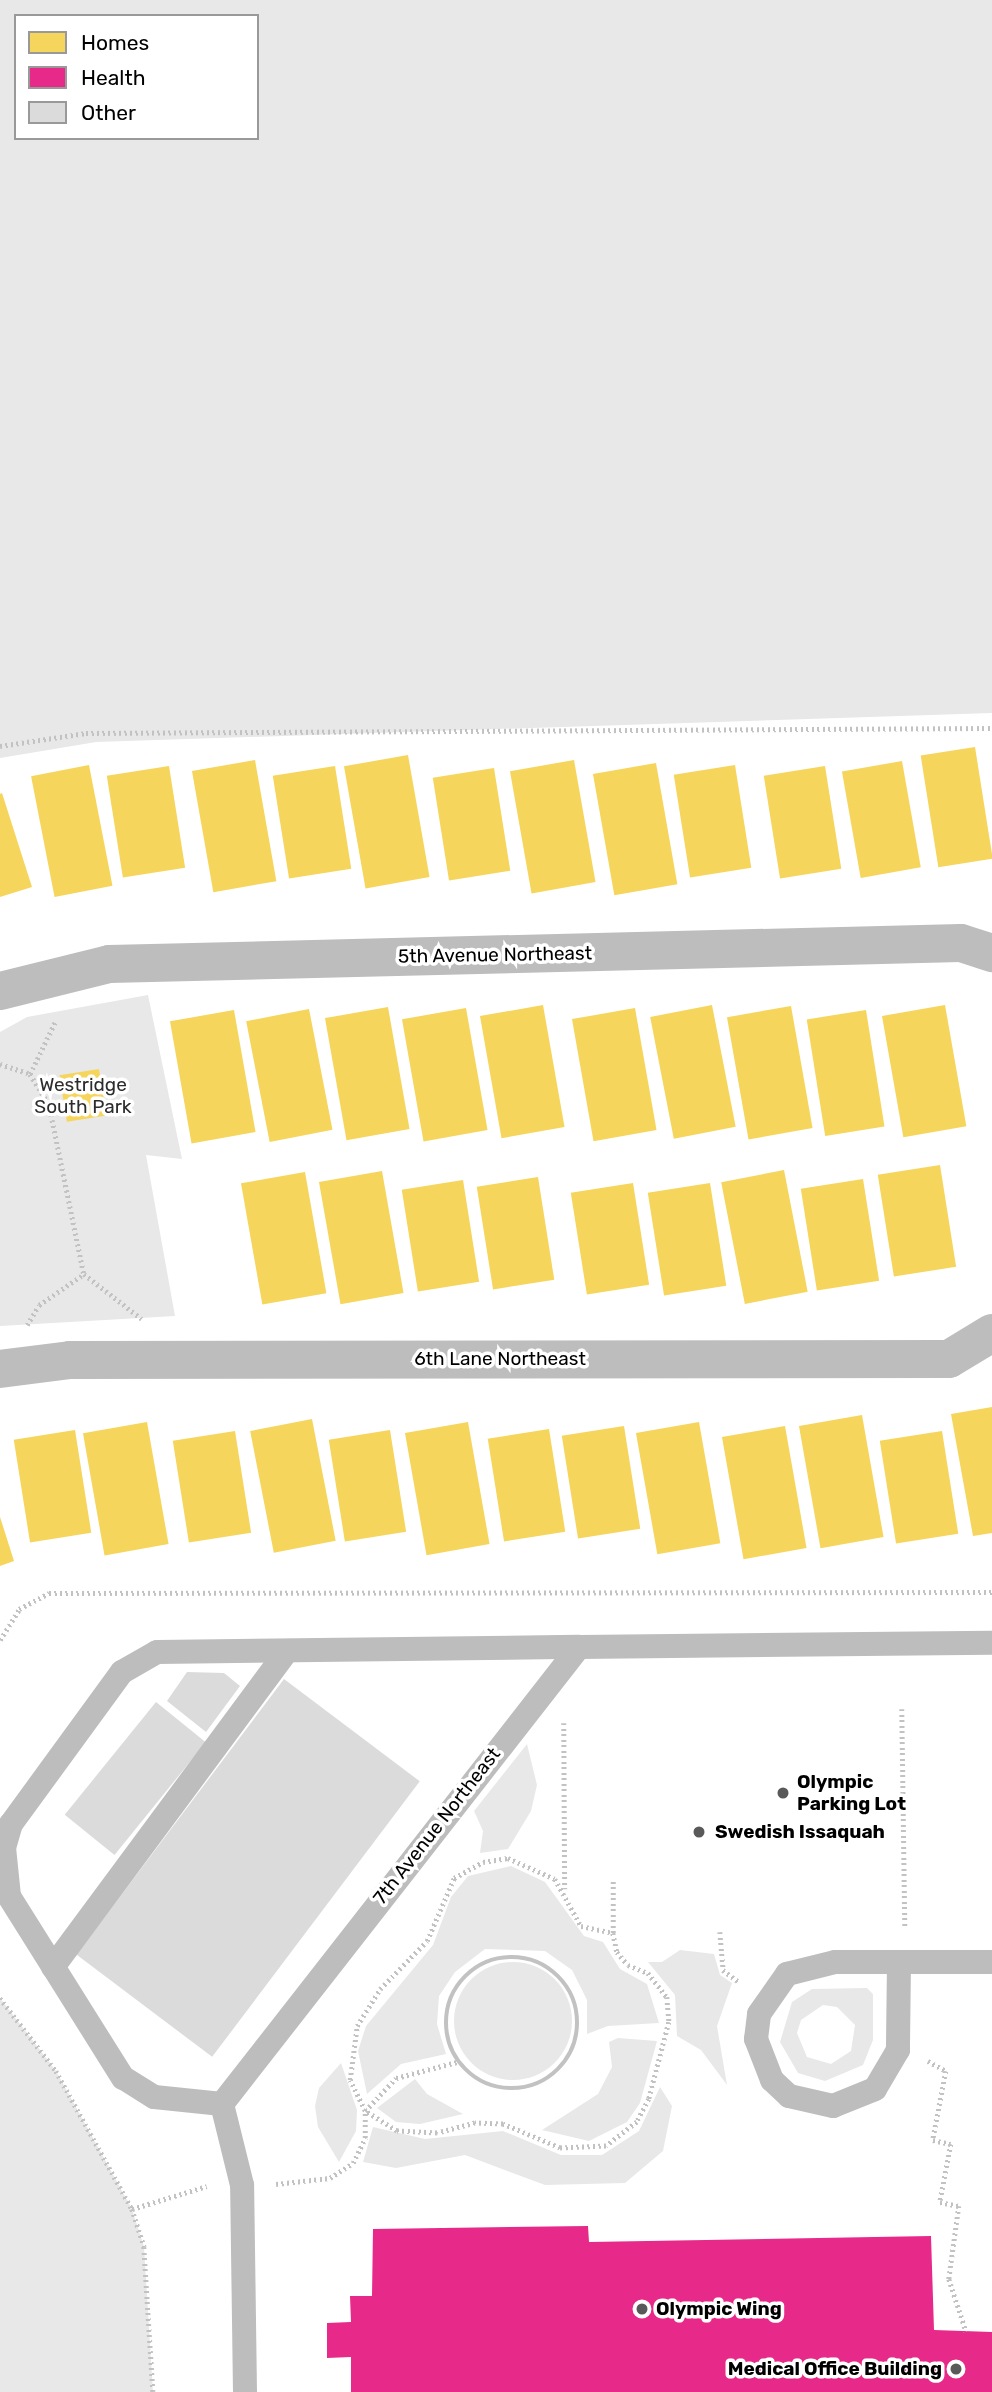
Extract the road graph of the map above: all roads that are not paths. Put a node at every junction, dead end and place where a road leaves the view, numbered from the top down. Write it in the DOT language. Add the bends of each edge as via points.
graph roads {
  1 [pos="992,953"];
  2 [pos="0,991"];
  3 [pos="992,1333"];
  4 [pos="0,1369"];
  5 [pos="992,1643"];
  6 [pos="579,1647"];
  7 [pos="286,1651"];
  8 [pos="899,1962"];
  9 [pos="992,1962"];
  10 [pos="53,1967"];
  11 [pos="222,2104"];
  12 [pos="245,2392"];
  1 -- 2 [label="street, 5th Avenue Northeast" via="961,943 109,964"];
  3 -- 4 [label="street, 6th Lane Northeast" via="949,1359 70,1360"];
  5 -- 6 [label="lane"];
  6 -- 7 [label="lane"];
  6 -- 11 [label="lane, 7th Avenue Northeast"];
  7 -- 10 [label="lane"];
  7 -- 10 [label="lane" via="157,1651 122,1672 11,1824 4,1848 9,1896"];
  8 -- 8 [label="lane" via="810,1964 787,1974 759,2014 755,2039 772,2080 789,2096 822,2105 855,2101 875,2089 898,2050"];
  8 -- 9 [label="lane"];
  10 -- 11 [label="lane" via="137,2091"];
  11 -- 12 [label="lane" via="242,2185"];
}
